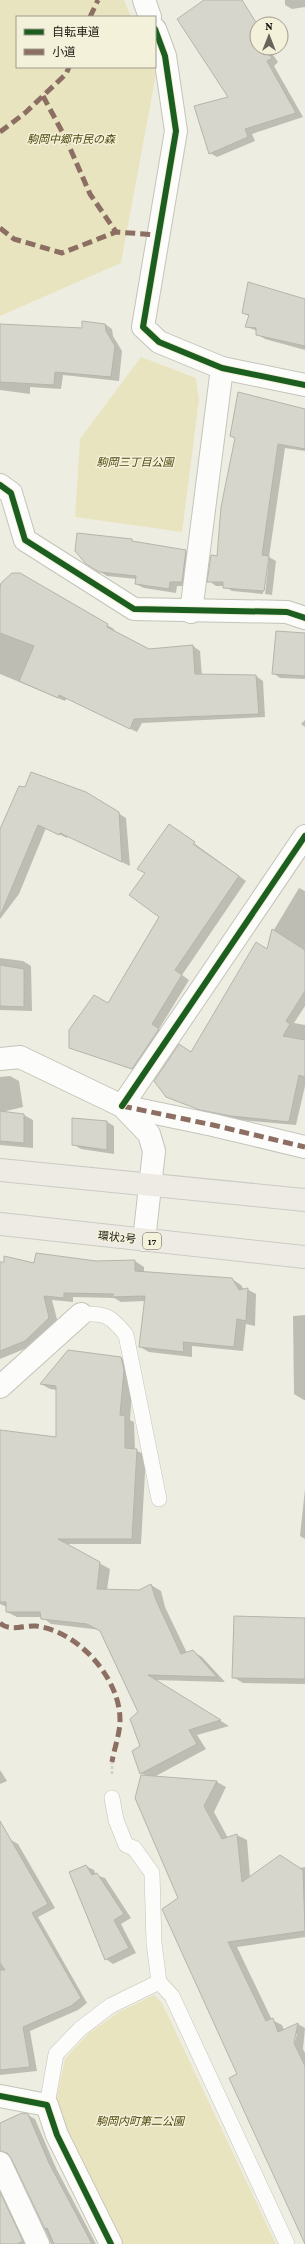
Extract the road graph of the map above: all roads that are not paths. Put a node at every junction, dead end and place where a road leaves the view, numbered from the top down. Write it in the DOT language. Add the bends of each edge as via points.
graph roads {
  1 [pos="156,32"];
  2 [pos="222,368"];
  3 [pos="305,385"];
  4 [pos="0,485"];
  5 [pos="191,612"];
  6 [pos="305,618"];
  7 [pos="305,836"];
  8 [pos="0,1059"];
  9 [pos="122,1106"];
  10 [pos="305,1147"];
  11 [pos="0,1170"];
  12 [pos="149,1185"];
  13 [pos="305,1200"];
  14 [pos="0,1224"];
  15 [pos="144,1240"];
  16 [pos="305,1257"];
  17 [pos="81,1314"];
  18 [pos="0,1388"];
  19 [pos="159,1499"];
  20 [pos="112,1798"];
  21 [pos="159,1982"];
  22 [pos="0,2096"];
  23 [pos="47,2105"];
  24 [pos="0,2163"];
  25 [pos="38,2244"];
  26 [pos="111,2244"];
  27 [pos="287,2244"];
  1 -- 2 [label="street" via="165,56 176,131 144,327 159,342"];
  2 -- 3 [label="street"];
  2 -- 5 [label="street"];
  4 -- 5 [label="street" via="11,493 25,540 134,609"];
  5 -- 6 [label="street" via="287,612"];
  7 -- 9 [label="street"];
  8 -- 9 [label="street" via="20,1057"];
  9 -- 10 [label="street"];
  9 -- 12 [label="street" via="149,1134 154,1151"];
  11 -- 12 [label="main road"];
  12 -- 13 [label="main road"];
  12 -- 15 [label="street"];
  14 -- 15 [label="main road, 環状2号 / 17"];
  15 -- 16 [label="main road, 環状2号 / 17"];
  17 -- 18 [label="street"];
  17 -- 19 [label="lane" via="96,1314 114,1319 126,1335"];
  20 -- 21 [label="lane" via="116,1820 126,1845 134,1848 152,1873 154,1943"];
  21 -- 23 [label="lane" via="110,2006 80,2029 56,2054"];
  21 -- 27 [label="lane" via="172,1996"];
  22 -- 23 [label="street"];
  23 -- 26 [label="street" via="57,2135"];
  24 -- 25 [label="street"];
}
